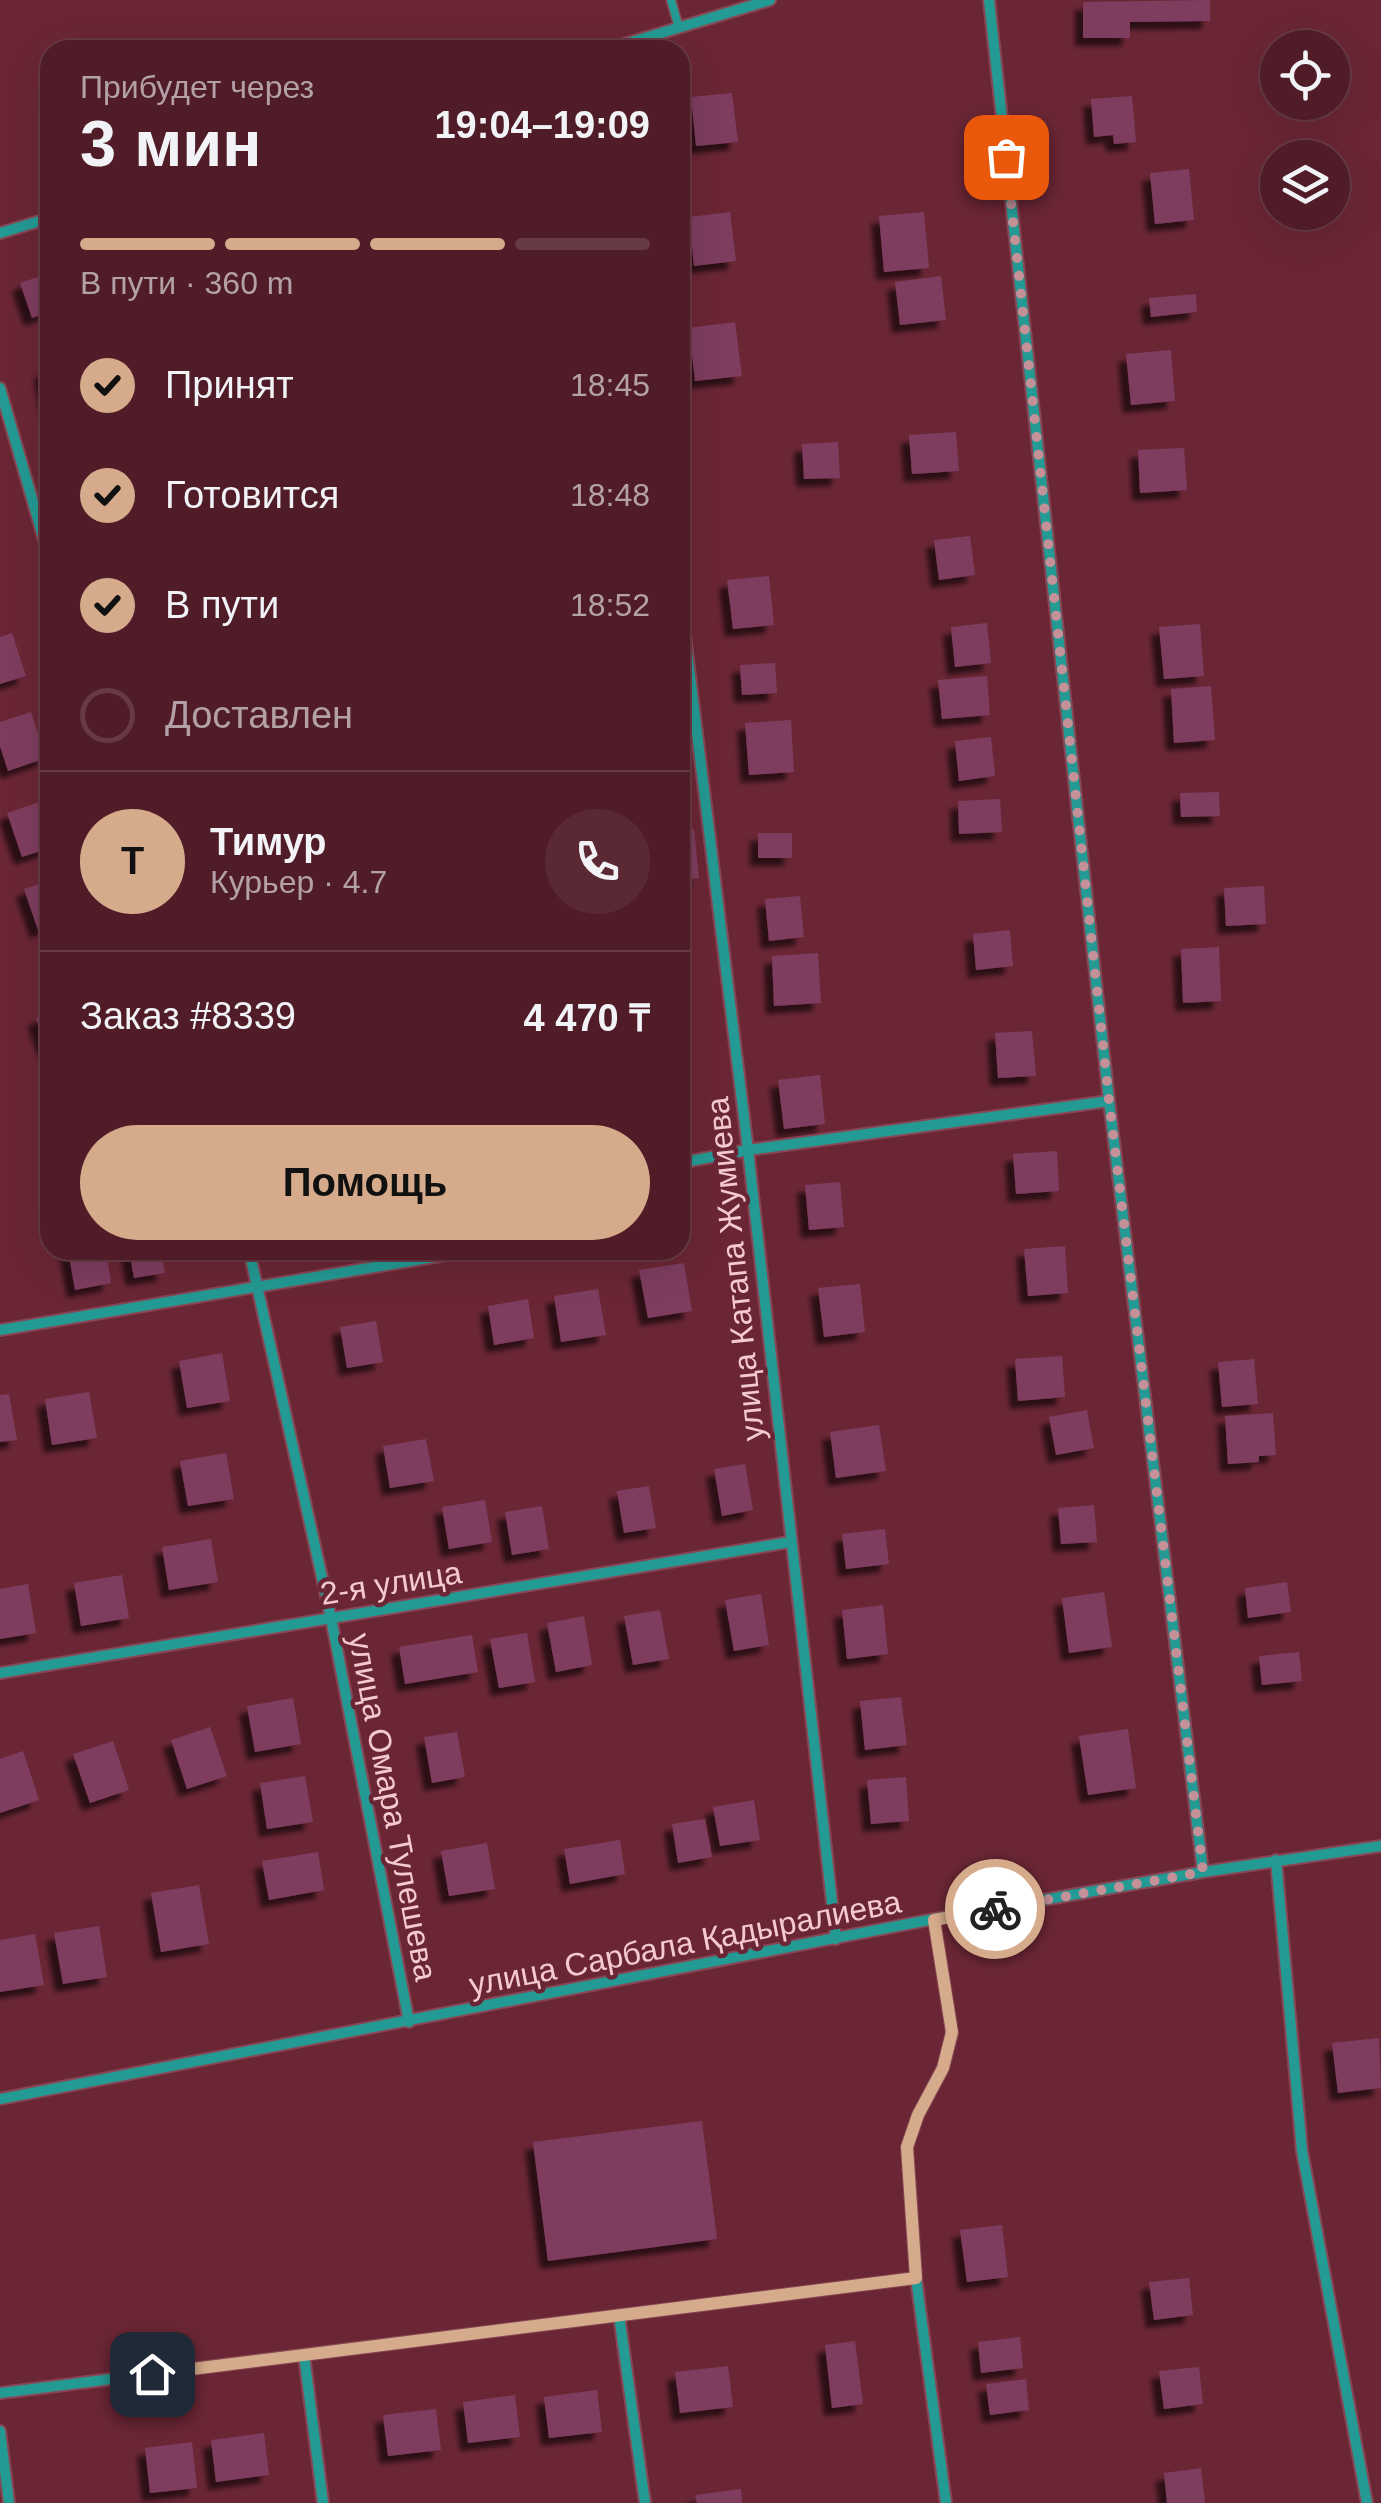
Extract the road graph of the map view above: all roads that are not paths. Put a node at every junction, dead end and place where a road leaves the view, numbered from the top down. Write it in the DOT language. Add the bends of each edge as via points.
graph roads {
  1 [pos="671,0"];
  2 [pos="770,0"];
  3 [pos="989,0"];
  4 [pos="680,28"];
  5 [pos="641,40"];
  6 [pos="40,221"];
  7 [pos="0,233"];
  8 [pos="0,388"];
  9 [pos="40,526"];
  10 [pos="690,676"];
  11 [pos="1109,1100"];
  12 [pos="748,1150"];
  13 [pos="690,1161"];
  14 [pos="252,1260"];
  15 [pos="419,1260"];
  16 [pos="260,1288"];
  17 [pos="0,1330"];
  18 [pos="790,1542"];
  19 [pos="331,1618"];
  20 [pos="0,1673"];
  21 [pos="1381,1846"];
  22 [pos="1276,1860"];
  23 [pos="1203,1872"];
  24 [pos="934,1920"];
  25 [pos="836,1939"];
  26 [pos="409,2022"];
  27 [pos="0,2099"];
  28 [pos="916,2278"];
  29 [pos="620,2315"];
  30 [pos="304,2355"];
  31 [pos="0,2393"];
  32 [pos="0,2431"];
  33 [pos="10,2503"];
  34 [pos="323,2503"];
  35 [pos="645,2503"];
  36 [pos="946,2503"];
  37 [pos="1367,2503"];
  1 -- 4 [label="lane"];
  2 -- 4 [label="street"];
  3 -- 11 [label="street"];
  4 -- 5 [label="street"];
  6 -- 7 [label="street"];
  8 -- 9 [label="street"];
  10 -- 12 [label="street, улица Катапа Жумиева"];
  11 -- 12 [label="street"];
  11 -- 23 [label="street"];
  12 -- 13 [label="street"];
  12 -- 18 [label="street, улица Катапа Жумиева"];
  14 -- 16 [label="street, улица Омара Тулешева"];
  15 -- 16 [label="street"];
  16 -- 17 [label="street"];
  16 -- 19 [label="street, улица Омара Тулешева"];
  18 -- 19 [label="street, 2-я улица"];
  18 -- 25 [label="street, улица Катапа Жумиева"];
  19 -- 20 [label="street, 2-я улица"];
  19 -- 26 [label="street, улица Омара Тулешева"];
  21 -- 22 [label="street, улица Сарбала Қадыралиева"];
  22 -- 23 [label="street, улица Сарбала Қадыралиева"];
  22 -- 37 [label="street" via="1302,2151"];
  23 -- 24 [label="street, улица Сарбала Қадыралиева"];
  24 -- 25 [label="street, улица Сарбала Қадыралиева"];
  24 -- 28 [label="street" via="952,2032 907,2147"];
  25 -- 26 [label="street, улица Сарбала Қадыралиева"];
  26 -- 27 [label="street, улица Сарбала Қадыралиева"];
  28 -- 29 [label="street"];
  28 -- 36 [label="street"];
  29 -- 30 [label="street"];
  29 -- 35 [label="street"];
  30 -- 31 [label="street"];
  30 -- 34 [label="street"];
  32 -- 33 [label="street"];
}
